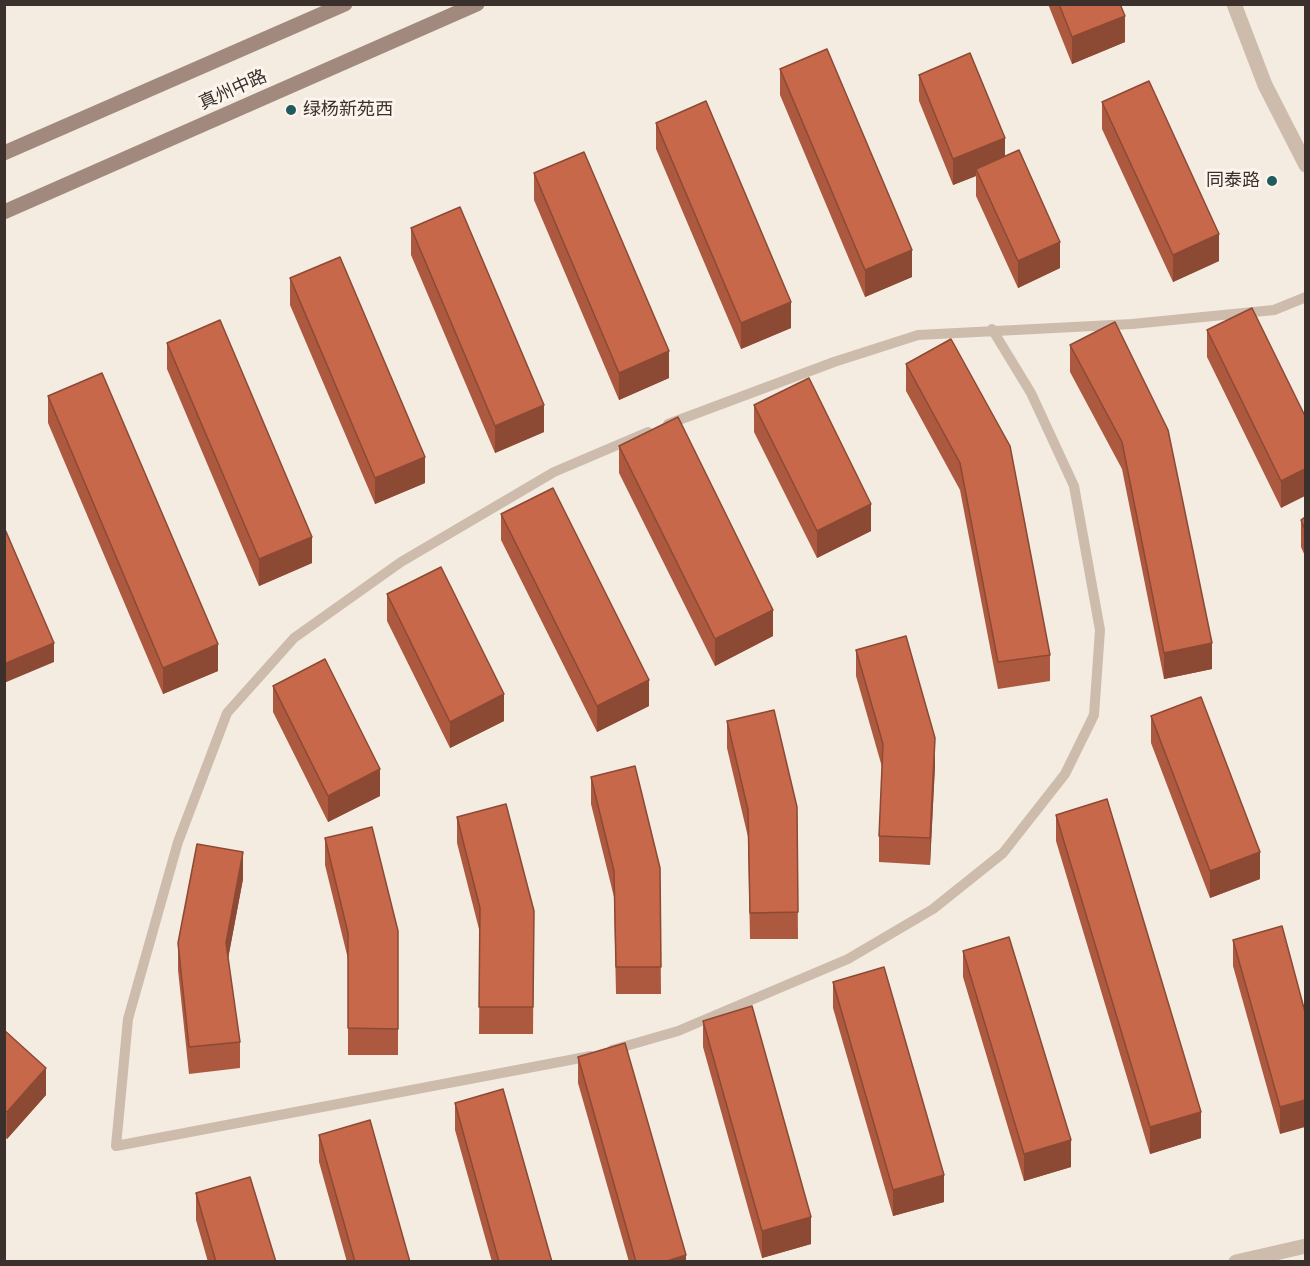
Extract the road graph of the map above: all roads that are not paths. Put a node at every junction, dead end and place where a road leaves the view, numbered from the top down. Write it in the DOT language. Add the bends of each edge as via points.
graph roads {
  1 [pos="345,4"];
  2 [pos="477,4"];
  3 [pos="1234,4"];
  4 [pos="4,153"];
  5 [pos="1305,165"];
  6 [pos="4,212"];
  7 [pos="1305,297"];
  8 [pos="992,329"];
  9 [pos="1305,1246"];
  10 [pos="1236,1262"];
  1 -- 4 [label="main road, 真州中路"];
  2 -- 6 [label="main road, 真州中路"];
  3 -- 5 [label="street" via="1265,85"];
  7 -- 8 [label="lane" via="1274,310 1132,324"];
  8 -- 8 [label="lane" via="918,335 834,362 714,404 554,472 401,562 294,638 227,712 178,842 128,1019 116,1146 583,1058 678,1031 848,959 933,909 1004,853 1065,774 1094,715 1100,630 1074,486 1031,393"];
  9 -- 10 [label="street"];
}
